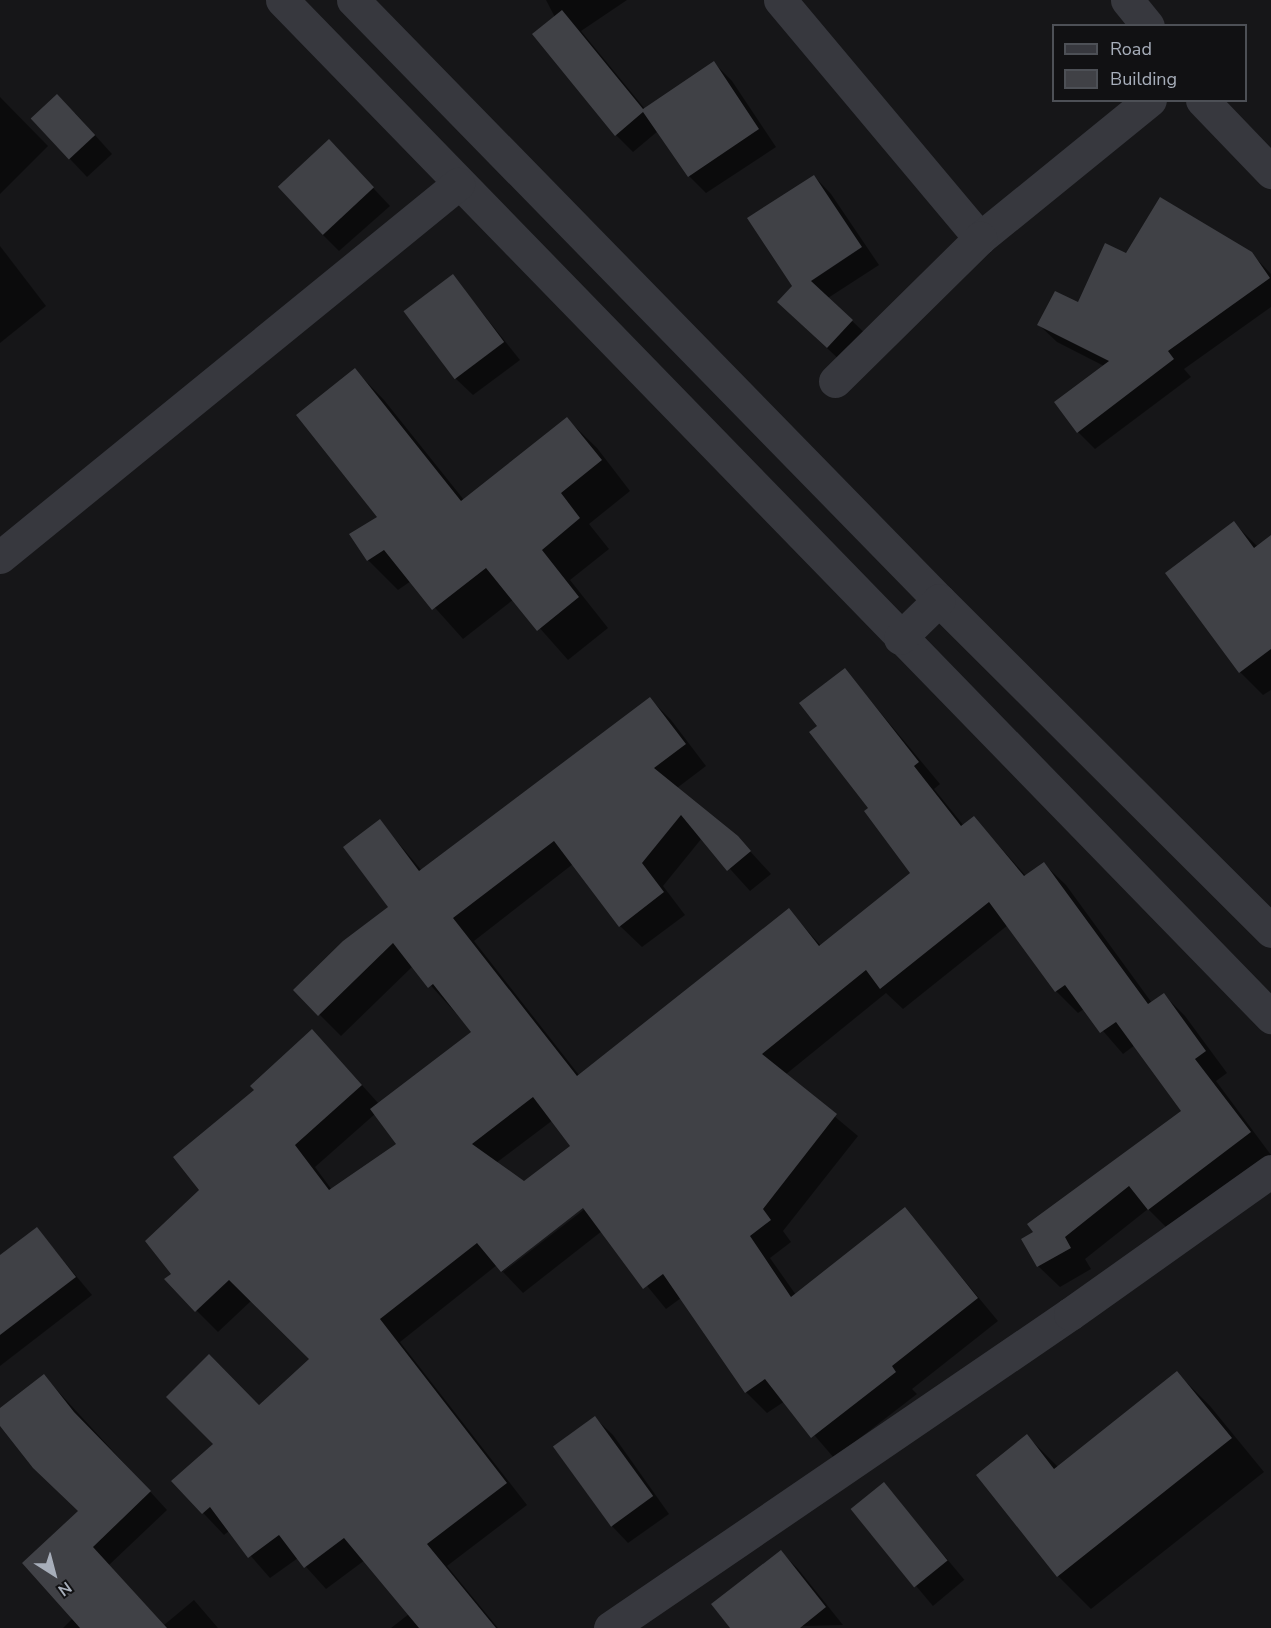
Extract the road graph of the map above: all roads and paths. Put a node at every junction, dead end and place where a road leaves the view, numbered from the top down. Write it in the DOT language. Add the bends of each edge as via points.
graph roads {
  1 [pos="282,0"];
  2 [pos="353,0"];
  3 [pos="780,0"];
  4 [pos="1127,0"];
  5 [pos="1146,24"];
  6 [pos="1148,102"];
  7 [pos="1204,102"];
  8 [pos="1271,172"];
  9 [pos="458,184"];
  10 [pos="980,238"];
  11 [pos="835,381"];
  12 [pos="0,557"];
  13 [pos="939,600"];
  14 [pos="900,638"];
  15 [pos="1271,931"];
  16 [pos="1271,1017"];
  17 [pos="1271,1171"];
  18 [pos="610,1628"];
  1 -- 9 [label="street"];
  2 -- 13 [label="street"];
  3 -- 10 [label="street"];
  4 -- 5 [label="street"];
  6 -- 10 [label="street"];
  7 -- 8 [label="street"];
  9 -- 12 [label="street"];
  9 -- 14 [label="street"];
  10 -- 11 [label="street"];
  13 -- 14 [label="street"];
  13 -- 15 [label="street"];
  14 -- 16 [label="street"];
  17 -- 18 [label="street" via="1060,1321"];
}
